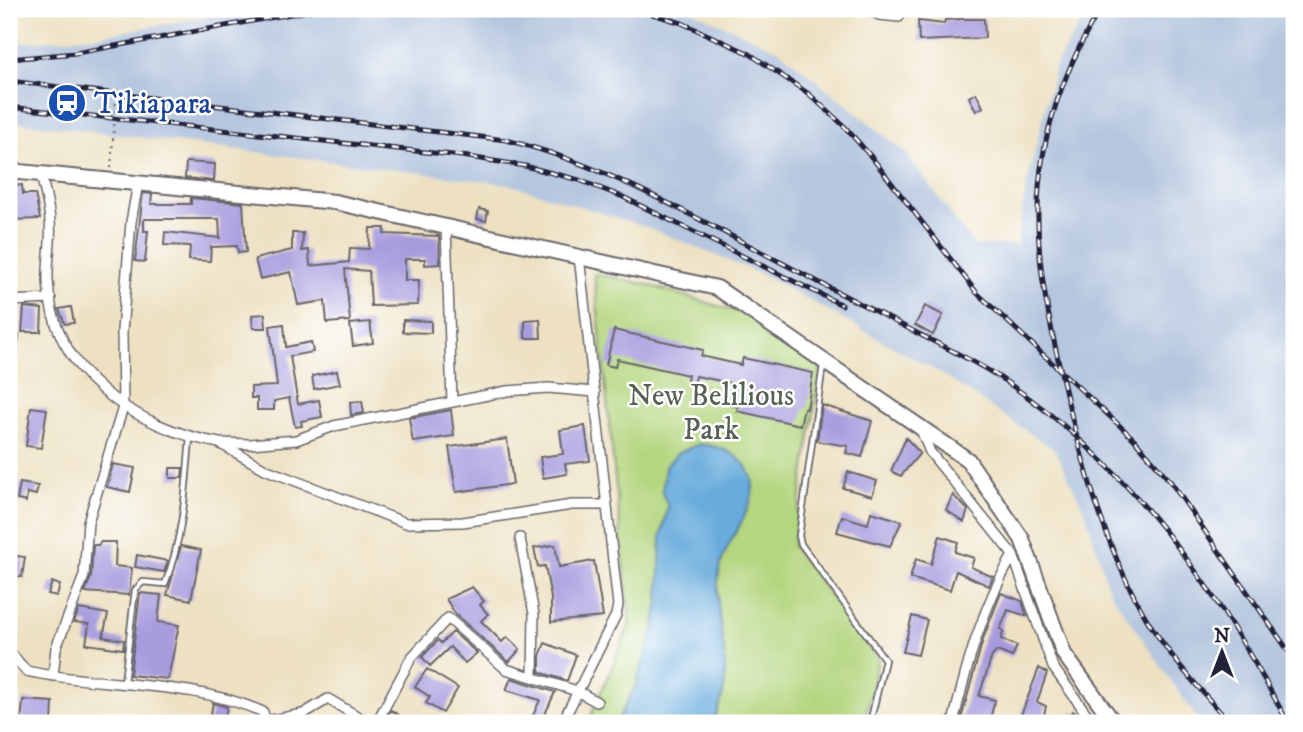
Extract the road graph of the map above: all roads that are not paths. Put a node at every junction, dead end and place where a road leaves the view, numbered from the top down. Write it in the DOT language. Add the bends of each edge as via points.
graph roads {
  1 [pos="64,9"];
  2 [pos="81,9"];
  3 [pos="867,9"];
  4 [pos="899,16"];
  5 [pos="9,171"];
  6 [pos="41,174"];
  7 [pos="138,183"];
  8 [pos="446,227"];
  9 [pos="579,256"];
  10 [pos="51,299"];
  11 [pos="9,301"];
  12 [pos="824,361"];
  13 [pos="595,392"];
  14 [pos="452,401"];
  15 [pos="123,407"];
  16 [pos="919,426"];
  17 [pos="190,438"];
  18 [pos="219,443"];
  19 [pos="607,505"];
  20 [pos="520,538"];
  21 [pos="1013,555"];
  22 [pos="9,651"];
  23 [pos="53,676"];
  24 [pos="533,676"];
  25 [pos="124,682"];
  26 [pos="577,691"];
  27 [pos="597,702"];
  28 [pos="266,722"];
  29 [pos="562,723"];
  30 [pos="870,723"];
  31 [pos="953,723"];
  32 [pos="1093,723"];
  33 [pos="1114,723"];
  1 -- 2 [label="lane"];
  3 -- 4 [label="street"];
  5 -- 6 [label="main road"];
  6 -- 7 [label="main road"];
  6 -- 10 [label="street" via="50,220"];
  7 -- 8 [label="main road" via="335,202"];
  7 -- 15 [label="street" via="122,331"];
  8 -- 9 [label="main road"];
  8 -- 14 [label="street"];
  9 -- 12 [label="main road" via="717,288"];
  9 -- 13 [label="street"];
  10 -- 11 [label="street"];
  10 -- 15 [label="street" via="62,335 79,363 103,393"];
  12 -- 16 [label="main road"];
  12 -- 30 [label="lane" via="799,536 885,660"];
  13 -- 14 [label="street" via="548,388"];
  13 -- 19 [label="street"];
  14 -- 18 [label="street" via="334,426 296,440"];
  15 -- 17 [label="street"];
  15 -- 23 [label="street" via="88,522 84,576 56,648"];
  16 -- 21 [label="street" via="930,452"];
  16 -- 33 [label="main road" via="968,460 1022,538 1064,654"];
  17 -- 18 [label="street"];
  17 -- 25 [label="lane" via="180,528 169,573 165,584 143,582 135,590"];
  18 -- 19 [label="street" via="267,470 406,523 463,522 572,505"];
  19 -- 26 [label="street" via="618,605"];
  20 -- 24 [label="street" via="534,614"];
  21 -- 31 [label="street" via="980,622"];
  21 -- 32 [label="street" via="1053,667"];
  22 -- 23 [label="street" via="26,671"];
  23 -- 25 [label="street"];
  24 -- 26 [label="street"];
  24 -- 28 [label="street" via="506,669 448,618 411,658 373,722 328,699 303,714"];
  25 -- 28 [label="street" via="239,702 262,712"];
  26 -- 27 [label="street"];
  26 -- 29 [label="street"];
}
